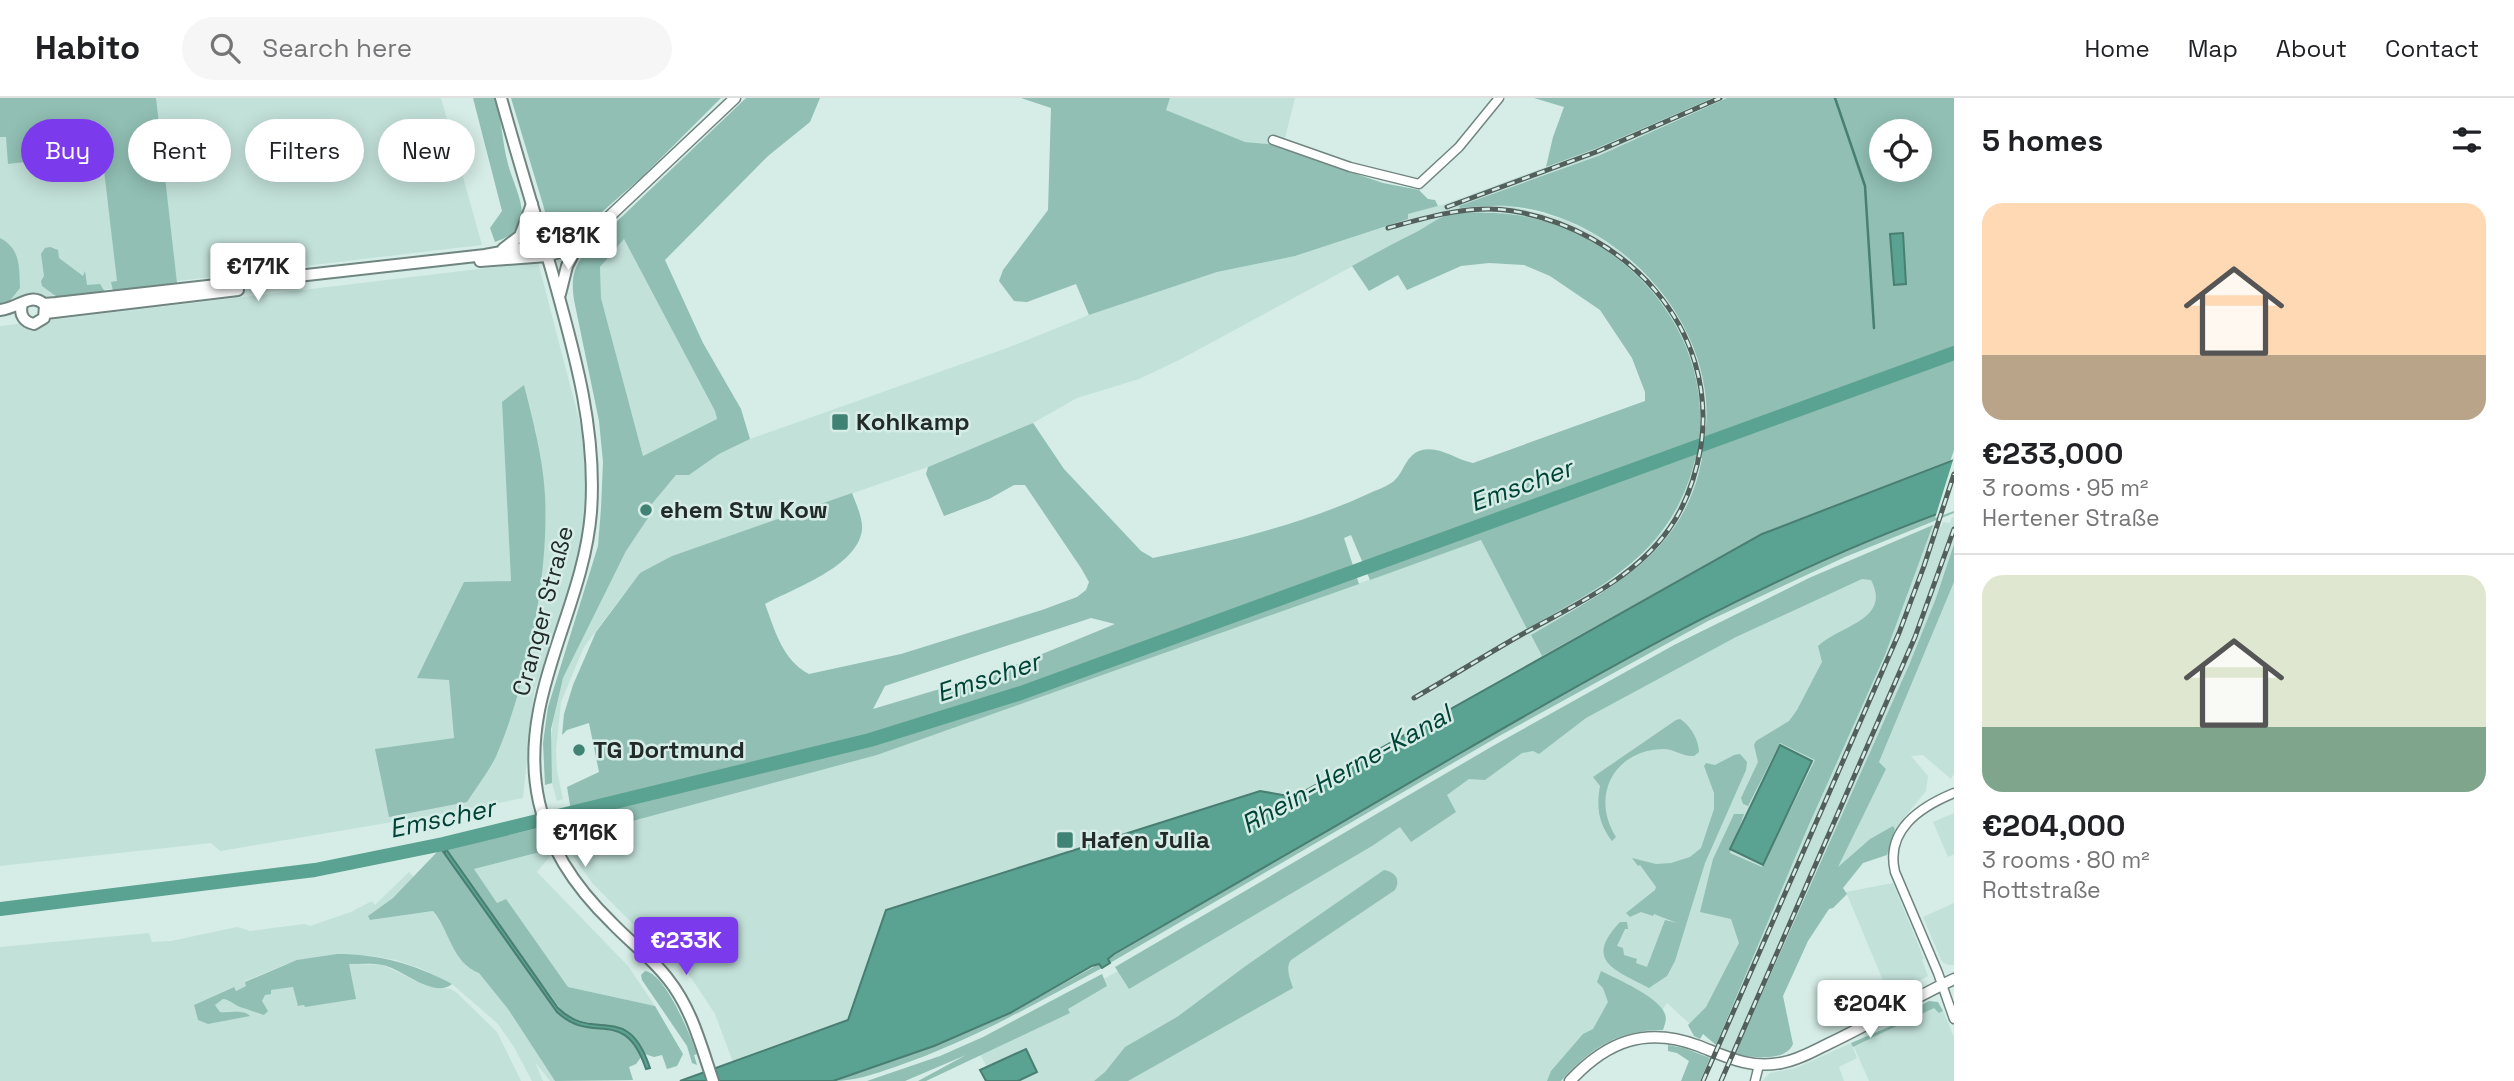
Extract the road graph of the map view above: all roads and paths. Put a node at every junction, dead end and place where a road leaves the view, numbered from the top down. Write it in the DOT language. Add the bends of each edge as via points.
graph roads {
  1 [pos="501,98"];
  2 [pos="735,98"];
  3 [pos="1499,98"];
  4 [pos="1273,140"];
  5 [pos="532,204"];
  6 [pos="598,226"];
  7 [pos="544,244"];
  8 [pos="577,247"];
  9 [pos="498,256"];
  10 [pos="547,256"];
  11 [pos="559,297"];
  12 [pos="45,308"];
  13 [pos="0,310"];
  14 [pos="21,310"];
  15 [pos="0,317"];
  16 [pos="1954,793"];
  17 [pos="1954,979"];
  18 [pos="1942,985"];
  19 [pos="1954,1019"];
  20 [pos="1759,1065"];
  21 [pos="713,1081"];
  22 [pos="1570,1081"];
  23 [pos="1755,1081"];
  1 -- 5 [label="main road, Cranger Straße"];
  2 -- 6 [label="street"];
  3 -- 4 [label="street" via="1459,147 1419,184 1350,167"];
  5 -- 7 [label="main road, Cranger Straße"];
  5 -- 9 [label="main road" via="520,236"];
  6 -- 7 [label="street" via="562,242"];
  6 -- 8 [label="street"];
  7 -- 9 [label="main road"];
  7 -- 10 [label="main road, Cranger Straße"];
  8 -- 10 [label="street"];
  8 -- 11 [label="main road"];
  9 -- 10 [label="main road"];
  9 -- 12 [label="main road"];
  10 -- 11 [label="main road, Cranger Straße"];
  11 -- 21 [label="main road, Cranger Straße" via="586,404 592,484 580,574 535,721 539,805 555,849 582,892 670,981 695,1026"];
  12 -- 14 [label="main road" via="37,298 30,298"];
  12 -- 14 [label="main road" via="40,322 34,324"];
  13 -- 14 [label="main road"];
  14 -- 15 [label="main road"];
  16 -- 18 [label="street" via="1913,816 1896,839 1892,855"];
  17 -- 18 [label="street"];
  18 -- 19 [label="street"];
  18 -- 20 [label="street" via="1806,1055"];
  20 -- 22 [label="street" via="1737,1062 1676,1039 1643,1037 1599,1054"];
  20 -- 23 [label="street"];
}
